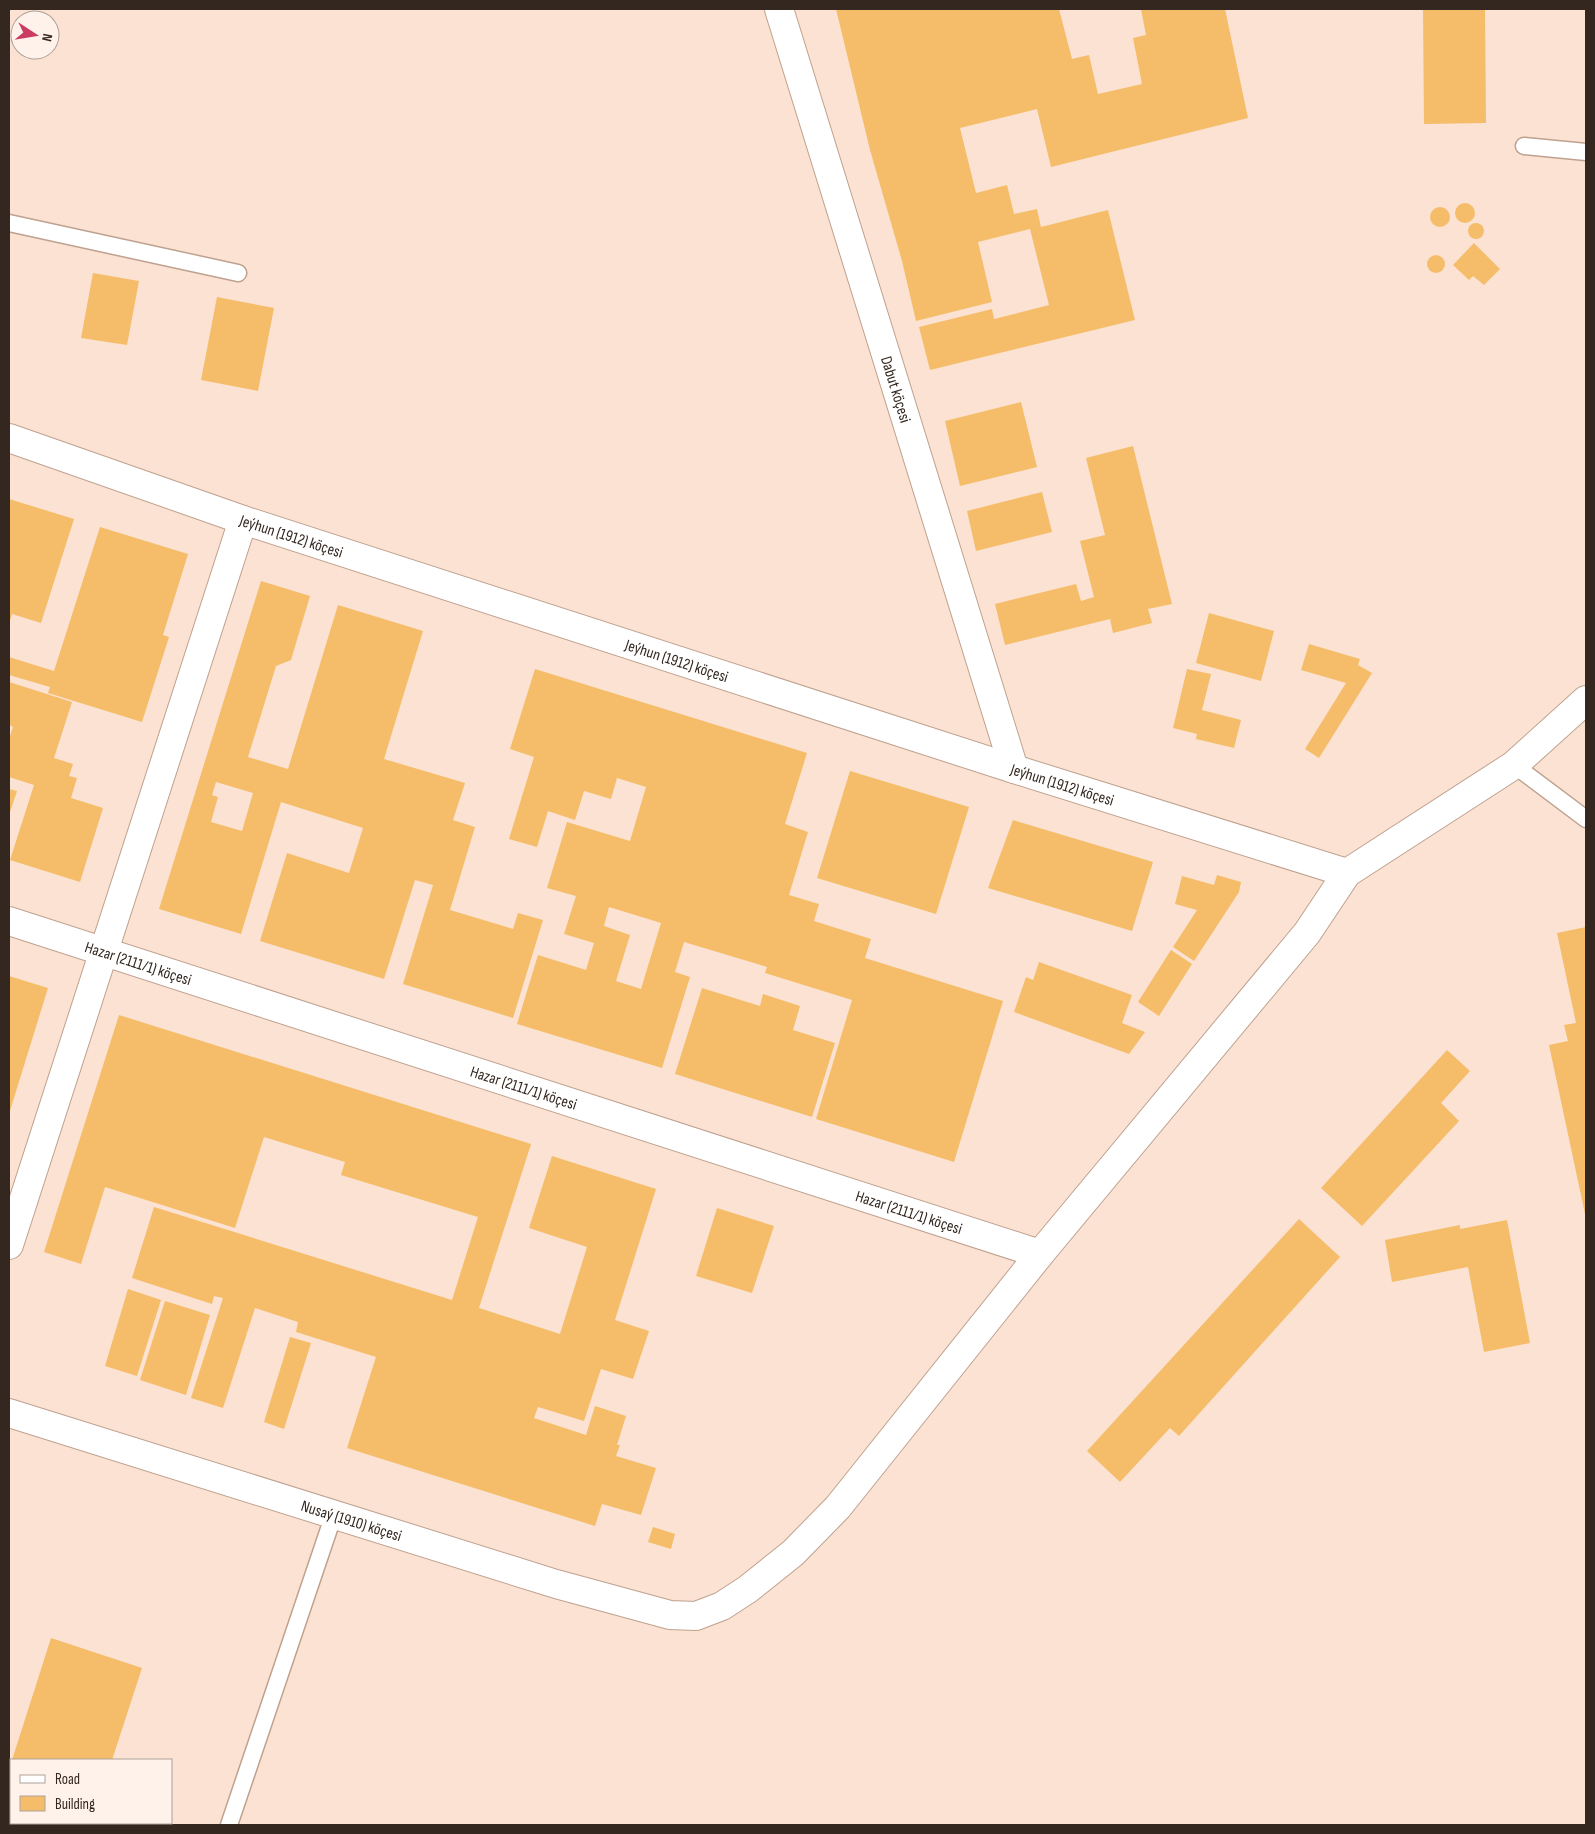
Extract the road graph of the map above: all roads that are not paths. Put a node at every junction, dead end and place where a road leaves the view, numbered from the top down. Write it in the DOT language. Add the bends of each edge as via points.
graph roads {
  1 [pos="779,9"];
  2 [pos="1524,146"];
  3 [pos="1586,152"];
  4 [pos="9,224"];
  5 [pos="238,273"];
  6 [pos="9,438"];
  7 [pos="243,520"];
  8 [pos="1586,700"];
  9 [pos="1514,765"];
  10 [pos="1014,769"];
  11 [pos="1586,819"];
  12 [pos="1346,873"];
  13 [pos="9,921"];
  14 [pos="102,952"];
  15 [pos="9,1245"];
  16 [pos="1040,1254"];
  17 [pos="9,1413"];
  18 [pos="334,1514"];
  19 [pos="229,1825"];
  1 -- 10 [label="street, Dabut köçesi"];
  2 -- 3 [label="lane"];
  4 -- 5 [label="lane"];
  6 -- 7 [label="street, Jeýhun (1912) köçesi"];
  7 -- 10 [label="street, Jeýhun (1912) köçesi"];
  7 -- 14 [label="street"];
  8 -- 9 [label="street"];
  9 -- 11 [label="lane"];
  9 -- 12 [label="street"];
  10 -- 12 [label="street, Jeýhun (1912) köçesi"];
  12 -- 16 [label="street" via="1307,933"];
  13 -- 14 [label="street, Hazar (2111/1) köçesi"];
  14 -- 15 [label="street"];
  14 -- 16 [label="street, Hazar (2111/1) köçesi"];
  16 -- 18 [label="street, Nusaý (1910) köçesi" via="831,1513 793,1553 722,1606 696,1616 670,1615 636,1607"];
  17 -- 18 [label="street, Nusaý (1910) köçesi"];
  18 -- 19 [label="lane"];
}
